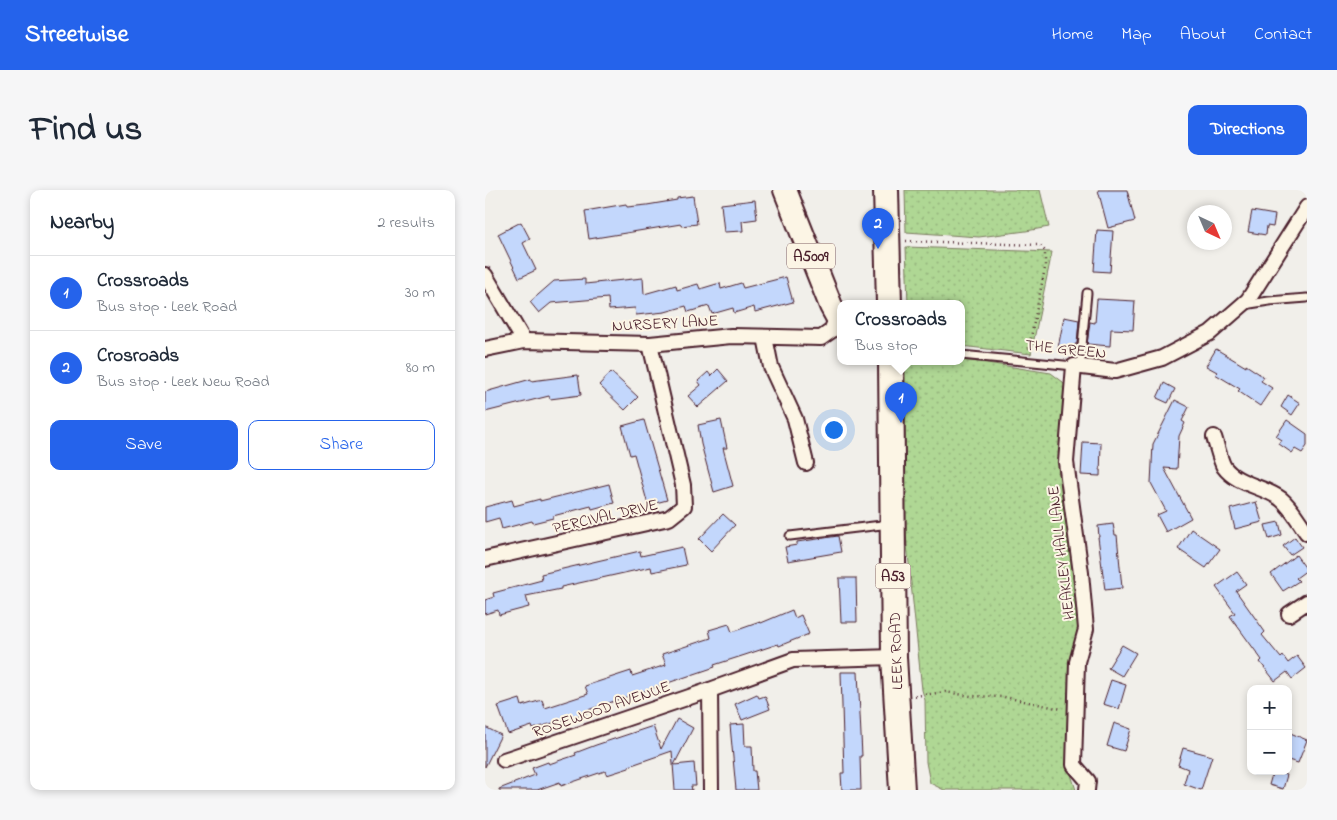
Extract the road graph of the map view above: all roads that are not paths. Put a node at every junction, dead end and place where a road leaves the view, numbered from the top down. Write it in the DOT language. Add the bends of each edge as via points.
graph roads {
  1 [pos="785,190"];
  2 [pos="886,190"];
  3 [pos="1307,207"];
  4 [pos="485,275"];
  5 [pos="1087,293"];
  6 [pos="1307,298"];
  7 [pos="889,300"];
  8 [pos="1241,305"];
  9 [pos="837,315"];
  10 [pos="837,321"];
  11 [pos="765,337"];
  12 [pos="524,341"];
  13 [pos="650,344"];
  14 [pos="485,349"];
  15 [pos="965,354"];
  16 [pos="891,365"];
  17 [pos="1077,367"];
  18 [pos="1214,437"];
  19 [pos="806,463"];
  20 [pos="893,524"];
  21 [pos="1307,533"];
  22 [pos="790,536"];
  23 [pos="485,559"];
  24 [pos="1307,602"];
  25 [pos="1289,614"];
  26 [pos="894,657"];
  27 [pos="710,690"];
  28 [pos="504,760"];
  29 [pos="711,790"];
  30 [pos="902,790"];
  31 [pos="1087,790"];
  1 -- 9 [label="main road, A5009"];
  2 -- 7 [label="highway"];
  3 -- 8 [label="street, THE GREEN"];
  4 -- 12 [label="street"];
  5 -- 17 [label="lane"];
  6 -- 8 [label="lane"];
  8 -- 17 [label="street, THE GREEN" via="1210,333 1162,358 1115,371"];
  10 -- 11 [label="street, NURSERY LANE" via="821,338"];
  11 -- 13 [label="street, NURSERY LANE" via="731,336"];
  11 -- 19 [label="street" via="771,367 795,418"];
  12 -- 13 [label="street, NURSERY LANE"];
  12 -- 14 [label="street, NURSERY LANE"];
  13 -- 23 [label="street, PERCIVAL DRIVE" via="683,485 684,506 669,518"];
  15 -- 17 [label="lane, THE GREEN"];
  16 -- 20 [label="highway, LEEK ROAD / A53"];
  17 -- 31 [label="street, HEAKLEY HALL LANE" via="1066,462 1086,629 1077,662 1074,765 1088,781"];
  18 -- 21 [label="street" via="1224,466 1243,482 1281,499"];
  20 -- 22 [label="lane"];
  20 -- 26 [label="highway, LEEK ROAD / A53"];
  24 -- 25 [label="street"];
  26 -- 27 [label="street, ROSEWOOD AVENUE" via="793,660"];
  26 -- 30 [label="highway, LEEK ROAD / A53"];
  27 -- 28 [label="street, ROSEWOOD AVENUE"];
  27 -- 29 [label="street"];
}
